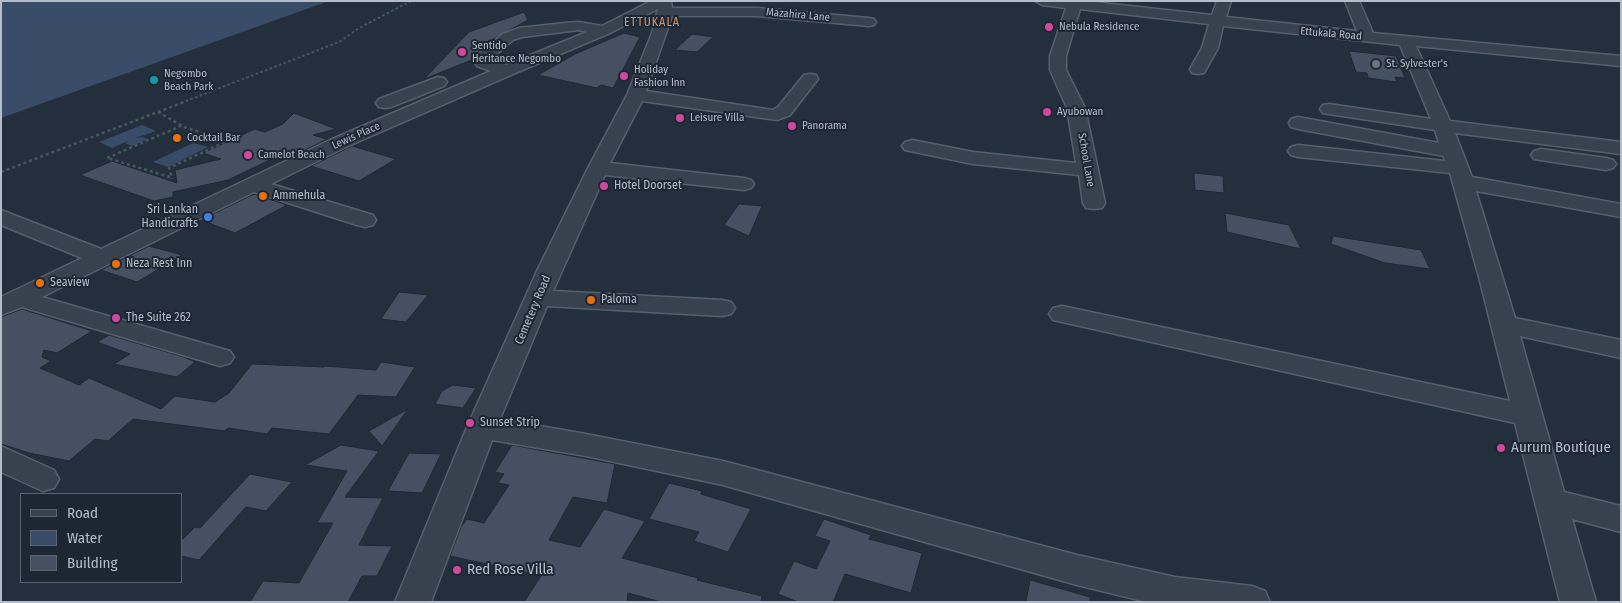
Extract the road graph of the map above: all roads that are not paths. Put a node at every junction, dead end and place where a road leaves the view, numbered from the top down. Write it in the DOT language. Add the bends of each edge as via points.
graph roads {
  1 [pos="1042,1"];
  2 [pos="1224,1"];
  3 [pos="1352,1"];
  4 [pos="1074,4"];
  5 [pos="655,8"];
  6 [pos="606,19"];
  7 [pos="1217,20"];
  8 [pos="869,22"];
  9 [pos="1367,37"];
  10 [pos="1406,41"];
  11 [pos="1621,61"];
  12 [pos="483,63"];
  13 [pos="507,70"];
  14 [pos="1198,70"];
  15 [pos="810,79"];
  16 [pos="636,95"];
  17 [pos="385,103"];
  18 [pos="1329,109"];
  19 [pos="1298,123"];
  20 [pos="912,146"];
  21 [pos="1621,148"];
  22 [pos="1298,151"];
  23 [pos="1452,153"];
  24 [pos="1606,164"];
  25 [pos="598,168"];
  26 [pos="1088,170"];
  27 [pos="744,184"];
  28 [pos="252,185"];
  29 [pos="1094,204"];
  30 [pos="1621,211"];
  31 [pos="1,217"];
  32 [pos="365,220"];
  33 [pos="102,258"];
  34 [pos="538,298"];
  35 [pos="10,302"];
  36 [pos="722,308"];
  37 [pos="1062,314"];
  38 [pos="1504,324"];
  39 [pos="1621,349"];
  40 [pos="220,357"];
  41 [pos="1528,415"];
  42 [pos="482,427"];
  43 [pos="1,458"];
  44 [pos="43,478"];
  45 [pos="1551,501"];
  46 [pos="1621,519"];
  47 [pos="413,602"];
  48 [pos="1252,602"];
  49 [pos="1578,602"];
  1 -- 4 [label="street, Ettukala Road"];
  2 -- 7 [label="street"];
  3 -- 9 [label="street"];
  4 -- 7 [label="street, Ettukala Road"];
  4 -- 26 [label="street, School Lane" via="1058,56 1058,70 1076,108"];
  5 -- 6 [label="street, Lewis Place"];
  5 -- 8 [label="street, Mazahira Lane" via="757,12"];
  5 -- 16 [label="street, Cemetery Road"];
  6 -- 12 [label="street" via="508,37 485,55"];
  6 -- 13 [label="street, Lewis Place"];
  7 -- 9 [label="street, Ettukala Road"];
  7 -- 14 [label="street" via="1210,48"];
  9 -- 10 [label="street, Ettukala Road"];
  10 -- 11 [label="street, Ettukala Road"];
  10 -- 23 [label="street"];
  12 -- 13 [label="street"];
  12 -- 17 [label="street"];
  13 -- 28 [label="street, Lewis Place"];
  15 -- 16 [label="street" via="777,115"];
  16 -- 25 [label="street, Cemetery Road"];
  18 -- 23 [label="street"];
  19 -- 23 [label="street"];
  20 -- 26 [label="street" via="973,158"];
  21 -- 23 [label="street"];
  22 -- 23 [label="street"];
  23 -- 24 [label="street"];
  23 -- 30 [label="street"];
  23 -- 38 [label="street"];
  25 -- 27 [label="street"];
  25 -- 34 [label="street, Cemetery Road"];
  26 -- 29 [label="street, School Lane"];
  28 -- 32 [label="street"];
  28 -- 33 [label="street, Lewis Place"];
  31 -- 33 [label="street"];
  33 -- 35 [label="street, Lewis Place"];
  34 -- 36 [label="street"];
  34 -- 42 [label="street, Cemetery Road"];
  35 -- 40 [label="street"];
  37 -- 41 [label="street"];
  38 -- 39 [label="street"];
  38 -- 41 [label="street"];
  41 -- 45 [label="street"];
  42 -- 47 [label="street, Cemetery Road"];
  42 -- 48 [label="street" via="723,473 1077,570 1175,593"];
  43 -- 44 [label="street"];
  45 -- 46 [label="street"];
  45 -- 49 [label="street"];
}
